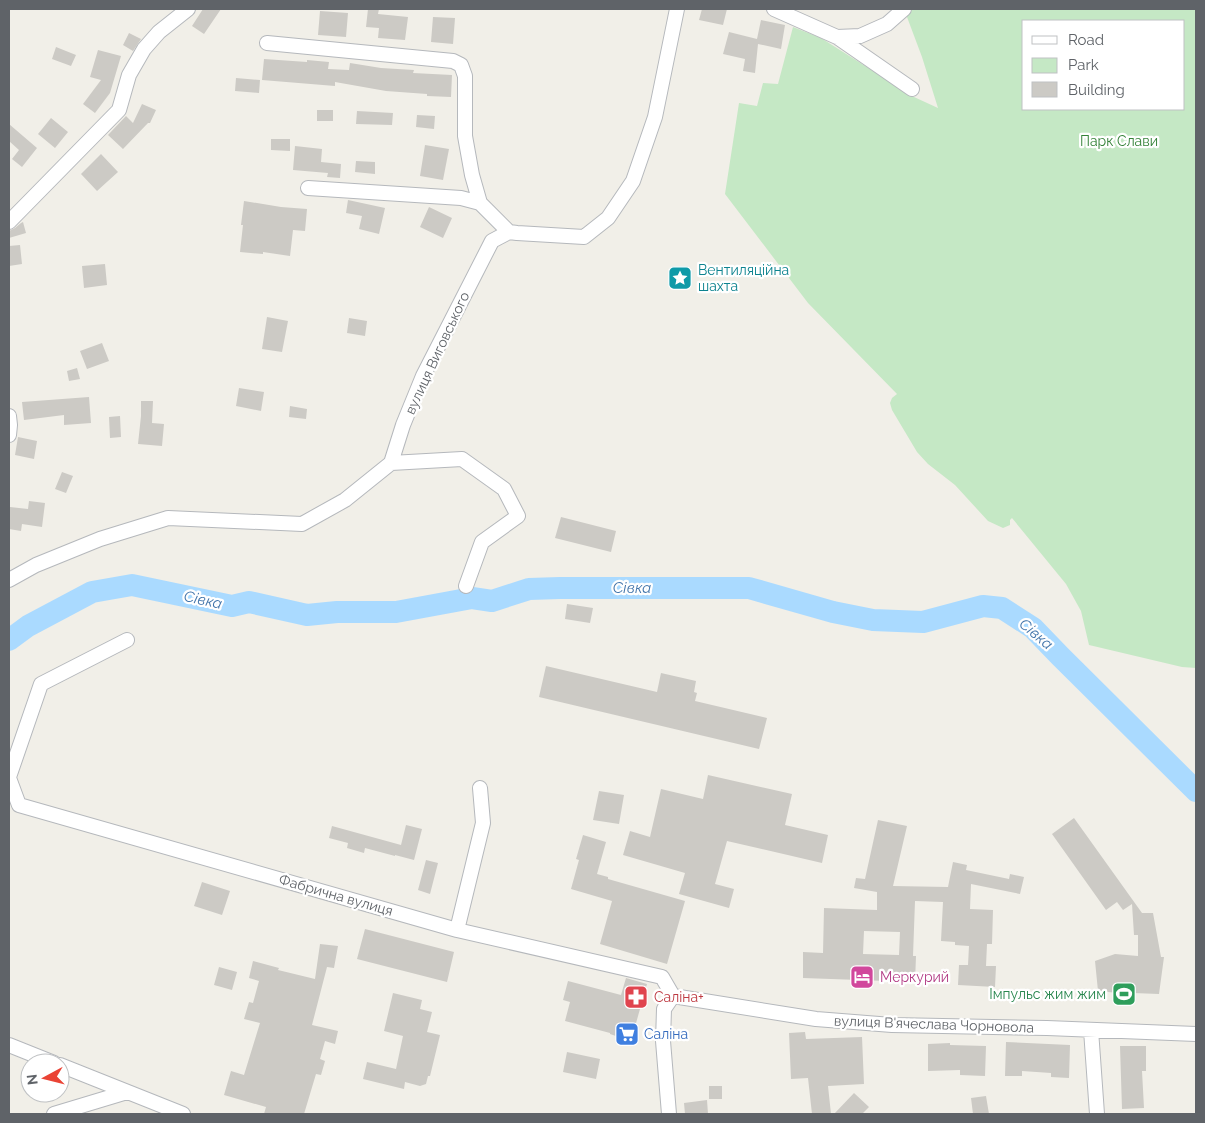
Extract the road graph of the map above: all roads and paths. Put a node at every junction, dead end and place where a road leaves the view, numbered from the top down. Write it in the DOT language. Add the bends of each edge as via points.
graph roads {
  1 [pos="188,9"];
  2 [pos="677,9"];
  3 [pos="774,9"];
  4 [pos="904,9"];
  5 [pos="838,36"];
  6 [pos="267,43"];
  7 [pos="912,89"];
  8 [pos="308,188"];
  9 [pos="480,203"];
  10 [pos="9,222"];
  11 [pos="509,232"];
  12 [pos="9,416"];
  13 [pos="9,435"];
  14 [pos="391,463"];
  15 [pos="9,580"];
  16 [pos="466,586"];
  17 [pos="127,640"];
  18 [pos="9,777"];
  19 [pos="480,788"];
  20 [pos="457,930"];
  21 [pos="673,996"];
  22 [pos="1091,1030"];
  23 [pos="1196,1034"];
  24 [pos="9,1045"];
  25 [pos="29,1053"];
  26 [pos="70,1070"];
  27 [pos="126,1092"];
  28 [pos="54,1114"];
  29 [pos="183,1114"];
  30 [pos="669,1114"];
  31 [pos="1097,1114"];
  1 -- 10 [label="street" via="158,32 144,50 129,75 119,110"];
  2 -- 11 [label="street" via="655,117 633,181 608,218 584,237"];
  3 -- 5 [label="street"];
  4 -- 5 [label="street" via="887,24 860,36"];
  5 -- 7 [label="street"];
  6 -- 9 [label="street" via="454,61 461,65 465,76 465,136"];
  8 -- 9 [label="street" via="461,198"];
  9 -- 11 [label="street"];
  11 -- 14 [label="street, вулиця Виговського" via="492,241 423,376"];
  12 -- 13 [label="street"];
  14 -- 15 [label="street" via="345,500 302,524 168,518 100,539 36,565"];
  14 -- 16 [label="street" via="462,459 504,488 518,516 482,542"];
  17 -- 18 [label="street, Фабрична вулиця" via="41,684"];
  18 -- 20 [label="street, Фабрична вулиця" via="19,805"];
  19 -- 20 [label="street" via="483,823"];
  20 -- 21 [label="street, Фабрична вулиця" via="662,977"];
  21 -- 22 [label="street, вулиця В'ячеслава Чорновола" via="816,1020"];
  21 -- 30 [label="street" via="664,1010 663,1033"];
  22 -- 23 [label="street, вулиця В'ячеслава Чорновола"];
  22 -- 31 [label="street"];
  24 -- 25 [label="street"];
  26 -- 27 [label="street"];
  27 -- 28 [label="street"];
  27 -- 29 [label="street"];
}
